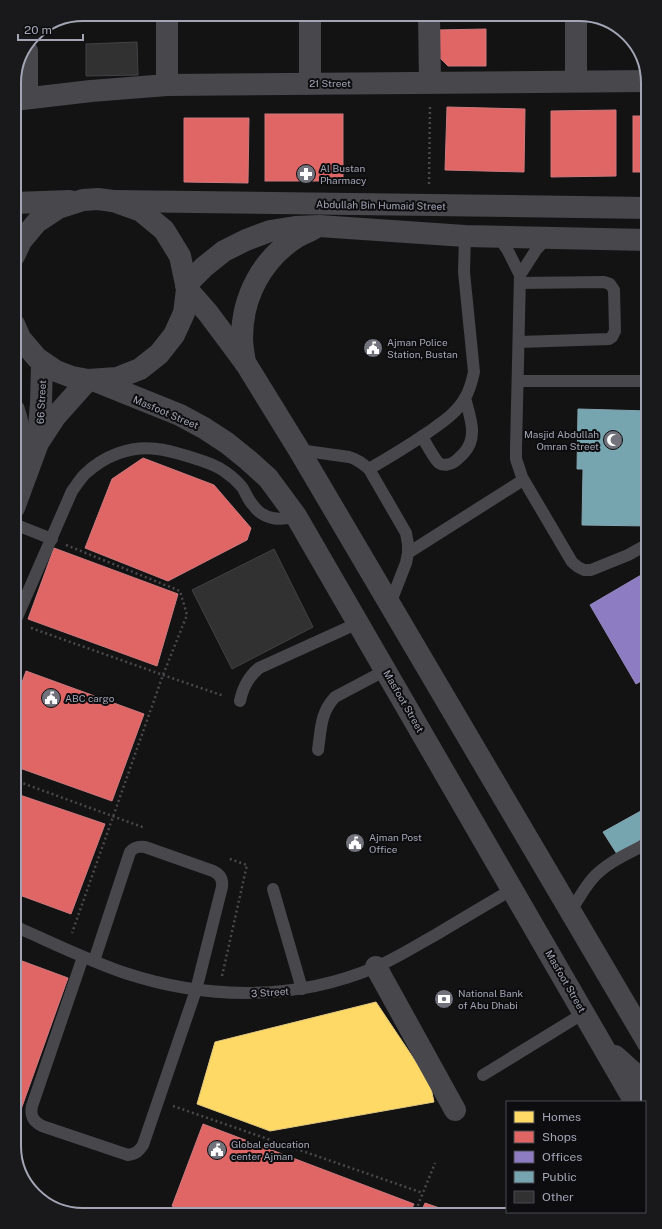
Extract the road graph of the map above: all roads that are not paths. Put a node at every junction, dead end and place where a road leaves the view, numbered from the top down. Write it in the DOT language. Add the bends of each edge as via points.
graph roads {
  1 [pos="167,21"];
  2 [pos="310,21"];
  3 [pos="429,21"];
  4 [pos="576,21"];
  5 [pos="26,59"];
  6 [pos="576,81"];
  7 [pos="641,81"];
  8 [pos="430,82"];
  9 [pos="310,83"];
  10 [pos="167,85"];
  11 [pos="21,99"];
  12 [pos="83,200"];
  13 [pos="113,201"];
  14 [pos="21,203"];
  15 [pos="641,208"];
  16 [pos="320,226"];
  17 [pos="465,236"];
  18 [pos="499,236"];
  19 [pos="546,238"];
  20 [pos="641,240"];
  21 [pos="21,241"];
  22 [pos="520,279"];
  23 [pos="187,287"];
  24 [pos="21,339"];
  25 [pos="519,342"];
  26 [pos="21,357"];
  27 [pos="39,360"];
  28 [pos="246,364"];
  29 [pos="91,380"];
  30 [pos="518,381"];
  31 [pos="641,381"];
  32 [pos="465,398"];
  33 [pos="422,436"];
  34 [pos="38,443"];
  35 [pos="299,450"];
  36 [pos="368,469"];
  37 [pos="523,480"];
  38 [pos="21,488"];
  39 [pos="296,516"];
  40 [pos="21,527"];
  41 [pos="52,539"];
  42 [pos="641,548"];
  43 [pos="408,553"];
  44 [pos="390,604"];
  45 [pos="21,609"];
  46 [pos="358,623"];
  47 [pos="386,670"];
  48 [pos="240,701"];
  49 [pos="318,750"];
  50 [pos="641,847"];
  51 [pos="273,889"];
  52 [pos="513,889"];
  53 [pos="571,911"];
  54 [pos="21,929"];
  55 [pos="89,959"];
  56 [pos="376,967"];
  57 [pos="302,989"];
  58 [pos="196,990"];
  59 [pos="584,1013"];
  60 [pos="641,1031"];
  61 [pos="604,1046"];
  62 [pos="483,1075"];
  63 [pos="641,1078"];
  64 [pos="634,1101"];
  65 [pos="455,1110"];
  1 -- 10 [label="street"];
  2 -- 9 [label="street"];
  3 -- 8 [label="street"];
  4 -- 6 [label="street"];
  5 -- 11 [label="street"];
  6 -- 7 [label="street, 21 Street"];
  6 -- 8 [label="street, 21 Street"];
  8 -- 9 [label="street, 21 Street"];
  9 -- 10 [label="street, 21 Street"];
  10 -- 11 [label="street, 21 Street"];
  12 -- 13 [label="street"];
  12 -- 14 [label="street"];
  12 -- 21 [label="street" via="58,208 37,222"];
  13 -- 15 [label="street, Abdullah Bin Humaid Street"];
  13 -- 23 [label="street" via="141,211 164,230 180,256"];
  16 -- 17 [label="street"];
  16 -- 23 [label="street" via="270,231 246,240 224,251 204,267"];
  16 -- 28 [label="street" via="297,236 278,251 262,270 250,292 244,315 242,340"];
  17 -- 18 [label="street"];
  17 -- 32 [label="lane" via="464,272 474,372"];
  18 -- 19 [label="street"];
  18 -- 22 [label="lane"];
  19 -- 20 [label="street"];
  19 -- 22 [label="lane" via="536,250"];
  22 -- 25 [label="lane"];
  22 -- 25 [label="lane" via="610,284 614,290 615,331 609,339"];
  23 -- 28 [label="street"];
  23 -- 29 [label="street" via="184,313 177,330 159,354 140,369 117,378"];
  24 -- 27 [label="street"];
  25 -- 30 [label="lane"];
  26 -- 27 [label="street"];
  27 -- 29 [label="street" via="56,371"];
  27 -- 34 [label="street, 66 Street" via="41,403"];
  28 -- 35 [label="street"];
  29 -- 34 [label="street, 66 Street" via="55,417"];
  29 -- 39 [label="street, Masfoot Street" via="180,415 227,443 268,478"];
  30 -- 31 [label="lane"];
  30 -- 37 [label="lane" via="516,448"];
  32 -- 33 [label="lane" via="448,419"];
  32 -- 33 [label="lane" via="472,437 467,450 455,462 438,462"];
  33 -- 36 [label="lane"];
  34 -- 38 [label="street, 66 Street"];
  35 -- 36 [label="lane" via="349,457 356,459"];
  35 -- 44 [label="street"];
  36 -- 43 [label="lane" via="406,533"];
  37 -- 42 [label="lane" via="572,562 578,567 591,570"];
  37 -- 43 [label="lane"];
  39 -- 41 [label="lane" via="278,520 268,517 253,506 233,478 212,464 157,448 137,449 117,453 99,462 84,475 72,491"];
  39 -- 46 [label="street, Masfoot Street"];
  40 -- 41 [label="lane"];
  41 -- 45 [label="lane"];
  43 -- 44 [label="lane"];
  44 -- 53 [label="street"];
  46 -- 47 [label="street, Masfoot Street"];
  46 -- 48 [label="lane" via="259,668 246,682"];
  47 -- 49 [label="lane" via="330,702 323,716"];
  47 -- 52 [label="street, Masfoot Street"];
  50 -- 53 [label="lane" via="604,867 593,877"];
  51 -- 57 [label="lane"];
  52 -- 56 [label="lane, 3 Street"];
  52 -- 59 [label="street, Masfoot Street"];
  53 -- 60 [label="street"];
  54 -- 55 [label="lane, 3 Street"];
  55 -- 58 [label="lane, 3 Street" via="126,973"];
  55 -- 58 [label="lane" via="130,852 139,846 145,847 213,871 221,877 222,887"];
  55 -- 58 [label="lane" via="30,1112 36,1123 42,1126 128,1156 140,1150 143,1145"];
  56 -- 57 [label="lane, 3 Street" via="340,980"];
  56 -- 65 [label="street"];
  57 -- 58 [label="lane, 3 Street" via="270,993"];
  59 -- 61 [label="street, Masfoot Street"];
  59 -- 62 [label="lane"];
  61 -- 63 [label="street"];
  61 -- 64 [label="street, Masfoot Street"];
}
